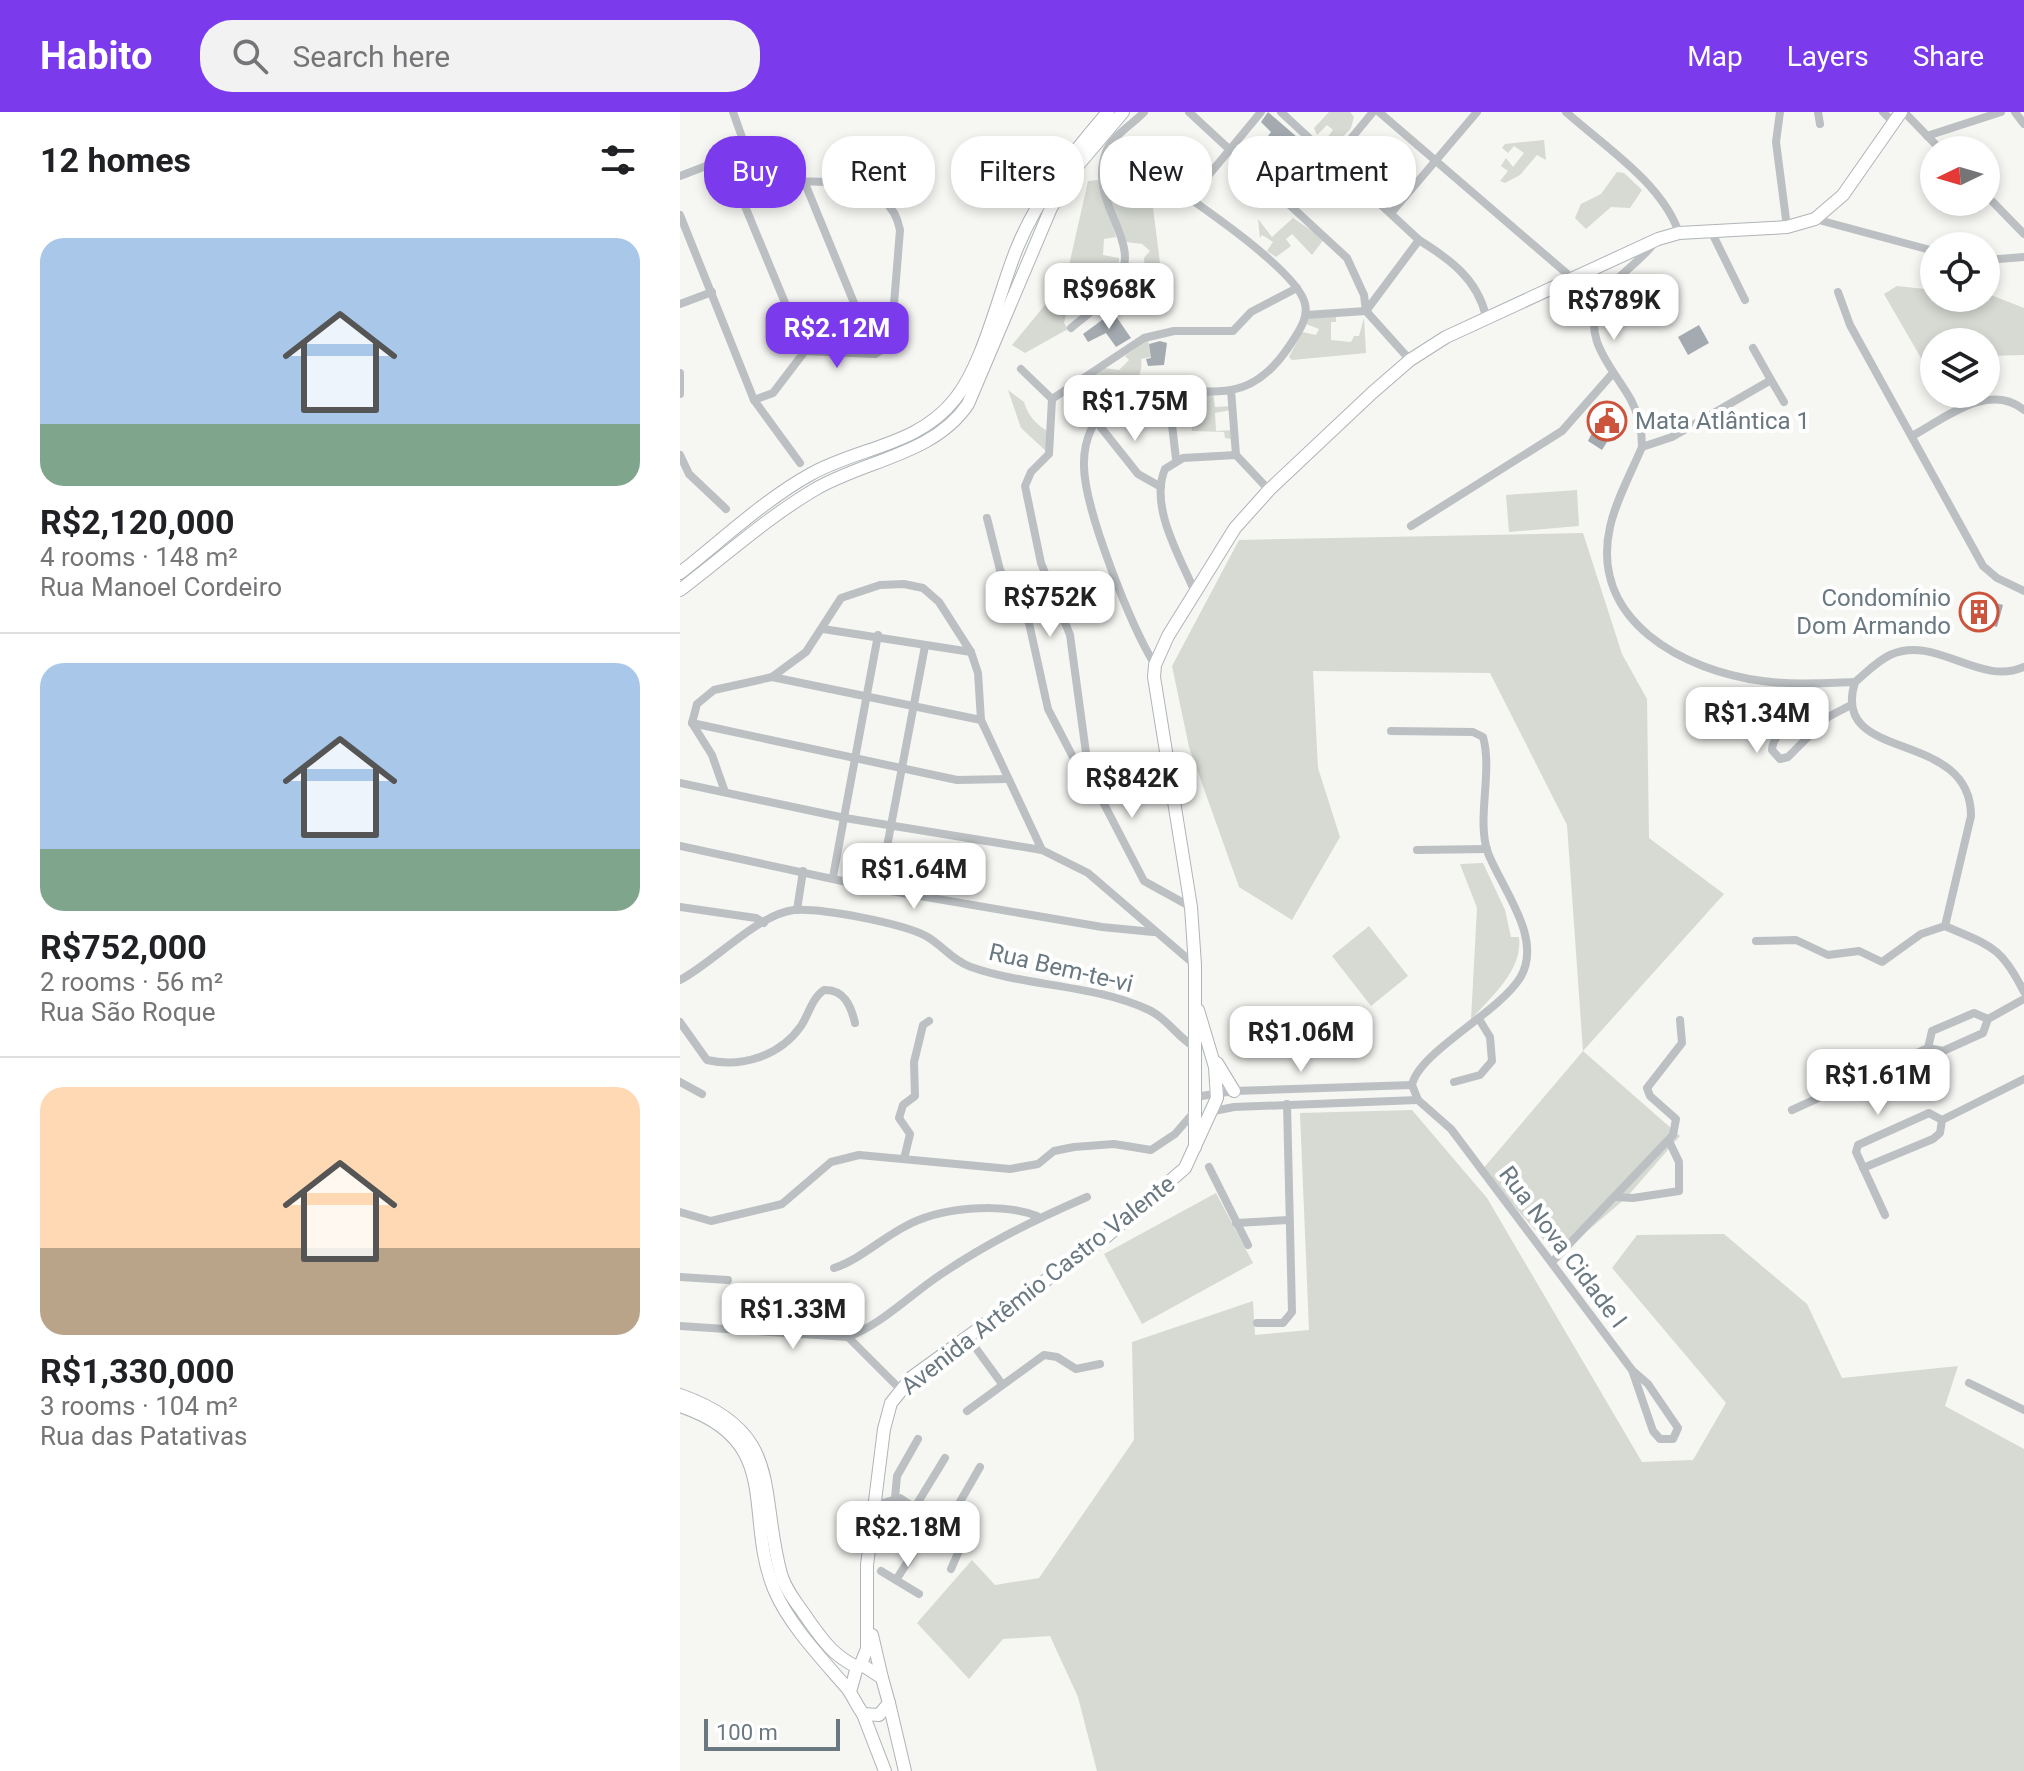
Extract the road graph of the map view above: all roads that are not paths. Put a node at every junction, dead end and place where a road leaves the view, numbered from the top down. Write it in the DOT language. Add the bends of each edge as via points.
graph roads {
  1 [pos="734,112"];
  2 [pos="1108,112"];
  3 [pos="1123,112"];
  4 [pos="1144,112"];
  5 [pos="1189,112"];
  6 [pos="1261,112"];
  7 [pos="1281,112"];
  8 [pos="1373,112"];
  9 [pos="1379,112"];
  10 [pos="1477,112"];
  11 [pos="1566,112"];
  12 [pos="1780,112"];
  13 [pos="1818,112"];
  14 [pos="1883,112"];
  15 [pos="2001,112"];
  16 [pos="2015,112"];
  17 [pos="1900,116"];
  18 [pos="1820,124"];
  19 [pos="2024,124"];
  20 [pos="742,136"];
  21 [pos="1119,136"];
  22 [pos="1243,136"];
  23 [pos="1309,136"];
  24 [pos="1353,136"];
  25 [pos="1927,136"];
  26 [pos="1228,152"];
  27 [pos="1228,156"];
  28 [pos="1437,160"];
  29 [pos="704,167"];
  30 [pos="1212,174"];
  31 [pos="680,176"];
  32 [pos="806,181"];
  33 [pos="806,186"];
  34 [pos="746,208"];
  35 [pos="1109,208"];
  36 [pos="1200,208"];
  37 [pos="1291,208"];
  38 [pos="1388,208"];
  39 [pos="2000,209"];
  40 [pos="1392,212"];
  41 [pos="680,215"];
  42 [pos="1815,219"];
  43 [pos="1787,227"];
  44 [pos="1711,231"];
  45 [pos="1679,233"];
  46 [pos="2024,234"];
  47 [pos="1658,239"];
  48 [pos="1419,240"];
  49 [pos="1920,247"];
  50 [pos="2024,257"];
  51 [pos="2000,259"];
  52 [pos="1572,278"];
  53 [pos="1297,288"];
  54 [pos="712,292"];
  55 [pos="1838,292"];
  56 [pos="1745,300"];
  57 [pos="680,304"];
  58 [pos="1366,311"];
  59 [pos="1306,315"];
  60 [pos="1486,316"];
  61 [pos="1071,328"];
  62 [pos="1753,348"];
  63 [pos="805,351"];
  64 [pos="875,354"];
  65 [pos="1410,360"];
  66 [pos="1021,369"];
  67 [pos="680,373"];
  68 [pos="1613,373"];
  69 [pos="1771,380"];
  70 [pos="1231,390"];
  71 [pos="1168,391"];
  72 [pos="680,394"];
  73 [pos="1052,399"];
  74 [pos="754,400"];
  75 [pos="1784,402"];
  76 [pos="2024,410"];
  77 [pos="1095,420"];
  78 [pos="1912,436"];
  79 [pos="1642,447"];
  80 [pos="680,455"];
  81 [pos="1236,455"];
  82 [pos="1176,459"];
  83 [pos="800,463"];
  84 [pos="1161,487"];
  85 [pos="1269,490"];
  86 [pos="726,509"];
  87 [pos="987,518"];
  88 [pos="1411,526"];
  89 [pos="680,573"];
  90 [pos="680,590"];
  91 [pos="1194,590"];
  92 [pos="2024,591"];
  93 [pos="823,629"];
  94 [pos="878,635"];
  95 [pos="925,646"];
  96 [pos="971,652"];
  97 [pos="1155,665"];
  98 [pos="2024,667"];
  99 [pos="772,677"];
  100 [pos="1855,682"];
  101 [pos="868,699"];
  102 [pos="1851,705"];
  103 [pos="911,708"];
  104 [pos="1828,717"];
  105 [pos="981,720"];
  106 [pos="692,723"];
  107 [pos="1391,731"];
  108 [pos="856,760"];
  109 [pos="899,768"];
  110 [pos="1089,775"];
  111 [pos="1008,779"];
  112 [pos="680,783"];
  113 [pos="725,792"];
  114 [pos="845,818"];
  115 [pos="889,826"];
  116 [pos="680,846"];
  117 [pos="1487,849"];
  118 [pos="1042,850"];
  119 [pos="1417,850"];
  120 [pos="803,871"];
  121 [pos="833,877"];
  122 [pos="879,889"];
  123 [pos="1191,907"];
  124 [pos="682,908"];
  125 [pos="797,910"];
  126 [pos="764,923"];
  127 [pos="1945,926"];
  128 [pos="1153,932"];
  129 [pos="1756,941"];
  130 [pos="1195,965"];
  131 [pos="680,980"];
  132 [pos="2024,992"];
  133 [pos="1195,997"];
  134 [pos="2024,999"];
  135 [pos="1479,1019"];
  136 [pos="1988,1019"];
  137 [pos="1680,1020"];
  138 [pos="929,1021"];
  139 [pos="680,1022"];
  140 [pos="855,1023"];
  141 [pos="1193,1046"];
  142 [pos="1928,1048"];
  143 [pos="1211,1054"];
  144 [pos="2024,1079"];
  145 [pos="680,1082"];
  146 [pos="1454,1082"];
  147 [pos="1412,1085"];
  148 [pos="1298,1090"];
  149 [pos="1234,1091"];
  150 [pos="1217,1092"];
  151 [pos="702,1094"];
  152 [pos="1418,1100"];
  153 [pos="1194,1104"];
  154 [pos="1287,1104"];
  155 [pos="1298,1104"];
  156 [pos="1234,1107"];
  157 [pos="1792,1110"];
  158 [pos="1213,1111"];
  159 [pos="1942,1120"];
  160 [pos="1669,1141"];
  161 [pos="1195,1147"];
  162 [pos="904,1159"];
  163 [pos="1209,1167"];
  164 [pos="1863,1168"];
  165 [pos="1087,1197"];
  166 [pos="1616,1197"];
  167 [pos="680,1212"];
  168 [pos="1885,1215"];
  169 [pos="1037,1216"];
  170 [pos="1289,1220"];
  171 [pos="1236,1223"];
  172 [pos="1248,1245"];
  173 [pos="1553,1261"];
  174 [pos="834,1268"];
  175 [pos="680,1277"];
  176 [pos="728,1280"];
  177 [pos="1257,1323"];
  178 [pos="680,1326"];
  179 [pos="967,1336"];
  180 [pos="848,1337"];
  181 [pos="1100,1364"];
  182 [pos="1632,1370"];
  183 [pos="1969,1383"];
  184 [pos="1002,1384"];
  185 [pos="900,1389"];
  186 [pos="680,1395"];
  187 [pos="680,1406"];
  188 [pos="2024,1410"];
  189 [pos="967,1411"];
  190 [pos="918,1439"];
  191 [pos="945,1458"];
  192 [pos="980,1467"];
  193 [pos="895,1498"];
  194 [pos="876,1505"];
  195 [pos="915,1507"];
  196 [pos="934,1521"];
  197 [pos="945,1528"];
  198 [pos="951,1569"];
  199 [pos="881,1571"];
  200 [pos="896,1580"];
  201 [pos="919,1594"];
  202 [pos="867,1616"];
  203 [pos="858,1667"];
  204 [pos="882,1678"];
  205 [pos="850,1692"];
  206 [pos="889,1703"];
  207 [pos="863,1714"];
  208 [pos="885,1771"];
  209 [pos="905,1771"];
  1 -- 20 [label="street"];
  2 -- 89 [label="main road" via="1038,202 956,398 908,437 808,476"];
  3 -- 90 [label="main road" via="1061,189 1036,236 968,404 953,424 807,494"];
  4 -- 21 [label="street"];
  5 -- 26 [label="street"];
  6 -- 22 [label="street"];
  7 -- 23 [label="street"];
  8 -- 24 [label="street"];
  9 -- 28 [label="street"];
  10 -- 28 [label="street"];
  11 -- 45 [label="street" via="1647,185 1669,210"];
  12 -- 43 [label="street" via="1776,142"];
  13 -- 18 [label="street"];
  14 -- 17 [label="street"];
  15 -- 25 [label="street"];
  16 -- 19 [label="street"];
  17 -- 25 [label="street"];
  17 -- 42 [label="main road" via="1843,195"];
  27 -- 30 [label="street"];
  28 -- 40 [label="street"];
  28 -- 52 [label="street"];
  29 -- 31 [label="street"];
  32 -- 64 [label="street" via="867,190 898,217 891,341"];
  33 -- 64 [label="street"];
  34 -- 63 [label="street"];
  35 -- 61 [label="street" via="1127,256 1115,287"];
  36 -- 53 [label="street" via="1256,247"];
  37 -- 58 [label="street" via="1347,258"];
  38 -- 40 [label="street"];
  39 -- 46 [label="street"];
  40 -- 48 [label="street"];
  41 -- 54 [label="street"];
  42 -- 43 [label="main road"];
  42 -- 49 [label="street"];
  43 -- 44 [label="main road"];
  44 -- 45 [label="main road"];
  44 -- 56 [label="street"];
  45 -- 47 [label="main road"];
  47 -- 52 [label="main road"];
  47 -- 68 [label="street" via="1605,292 1596,309 1596,340"];
  48 -- 58 [label="street"];
  48 -- 60 [label="street" via="1445,255 1469,280"];
  50 -- 51 [label="street"];
  52 -- 60 [label="main road"];
  53 -- 59 [label="street"];
  53 -- 73 [label="street" via="1251,312 1233,331 1174,331 1144,338"];
  54 -- 57 [label="street"];
  54 -- 74 [label="street"];
  55 -- 78 [label="street" via="1844,314"];
  58 -- 59 [label="street"];
  58 -- 65 [label="street"];
  59 -- 70 [label="street" via="1271,368"];
  60 -- 65 [label="main road"];
  62 -- 69 [label="street"];
  63 -- 64 [label="street"];
  63 -- 74 [label="street" via="773,393"];
  65 -- 85 [label="main road"];
  66 -- 73 [label="street"];
  67 -- 72 [label="street"];
  68 -- 79 [label="street" via="1638,416"];
  68 -- 88 [label="street" via="1562,431"];
  69 -- 75 [label="street"];
  69 -- 79 [label="street" via="1672,437"];
  70 -- 71 [label="street"];
  70 -- 81 [label="street"];
  71 -- 77 [label="street" via="1120,399"];
  71 -- 82 [label="street"];
  73 -- 110 [label="street" via="1049,454 1025,486 1041,563 1070,635"];
  74 -- 83 [label="street"];
  76 -- 78 [label="street" via="2006,400 1985,400"];
  77 -- 84 [label="street" via="1138,474"];
  77 -- 97 [label="street" via="1084,456 1087,490 1136,631"];
  78 -- 92 [label="street" via="1983,566"];
  79 -- 100 [label="street" via="1615,509 1608,544 1611,581 1627,616 1682,658 1736,676 1784,683"];
  80 -- 86 [label="street" via="689,474"];
  81 -- 82 [label="street"];
  81 -- 85 [label="street"];
  82 -- 84 [label="street" via="1165,469"];
  84 -- 91 [label="street" via="1167,523"];
  85 -- 91 [label="main road"];
  87 -- 110 [label="street" via="1000,570 1029,623 1048,709 1074,759"];
  91 -- 97 [label="main road"];
  93 -- 94 [label="street"];
  93 -- 96 [label="street" via="841,598 880,585 914,585 939,602"];
  93 -- 99 [label="street" via="806,652"];
  94 -- 95 [label="street"];
  94 -- 101 [label="street"];
  95 -- 96 [label="street"];
  95 -- 103 [label="street"];
  96 -- 105 [label="street"];
  97 -- 123 [label="main road, Avenida Artêmio Castro Valente" via="1158,713"];
  98 -- 100 [label="street" via="1994,672 1916,650 1888,656"];
  99 -- 101 [label="street"];
  99 -- 106 [label="street" via="714,690 697,704"];
  100 -- 102 [label="street"];
  101 -- 103 [label="street"];
  101 -- 108 [label="street"];
  102 -- 104 [label="street"];
  102 -- 127 [label="street" via="1867,731 1950,767 1967,789 1971,816"];
  103 -- 105 [label="street"];
  103 -- 109 [label="street"];
  104 -- 104 [label="street" via="1797,715 1773,741 1772,750 1788,757"];
  105 -- 111 [label="street"];
  106 -- 108 [label="street"];
  106 -- 113 [label="street" via="712,755"];
  107 -- 117 [label="street" via="1473,732 1483,737"];
  108 -- 109 [label="street"];
  108 -- 114 [label="street"];
  109 -- 111 [label="street" via="957,780"];
  109 -- 115 [label="street"];
  110 -- 123 [label="street" via="1144,881"];
  111 -- 118 [label="street"];
  112 -- 113 [label="street"];
  113 -- 114 [label="street"];
  114 -- 115 [label="street"];
  114 -- 121 [label="street"];
  115 -- 118 [label="street"];
  115 -- 122 [label="street"];
  116 -- 120 [label="street"];
  117 -- 119 [label="street"];
  117 -- 135 [label="street" via="1522,927 1527,951 1520,978"];
  118 -- 128 [label="street" via="1088,873"];
  120 -- 121 [label="street"];
  120 -- 125 [label="street"];
  121 -- 122 [label="street"];
  122 -- 128 [label="street"];
  123 -- 130 [label="main road, Avenida Artêmio Castro Valente"];
  124 -- 126 [label="street"];
  125 -- 126 [label="street, Rua Bem-te-vi"];
  125 -- 141 [label="street, Rua Bem-te-vi" via="886,923 922,934 969,967 1143,1007 1165,1019"];
  126 -- 131 [label="street, Rua Bem-te-vi"];
  127 -- 129 [label="street" via="1921,934 1882,962 1859,951 1828,955 1796,940"];
  127 -- 132 [label="street" via="1996,949"];
  128 -- 130 [label="street"];
  130 -- 133 [label="main road, Avenida Artêmio Castro Valente"];
  133 -- 141 [label="main road, Avenida Artêmio Castro Valente"];
  133 -- 143 [label="main road, Avenida Artêmio Castro Valente"];
  134 -- 136 [label="street"];
  135 -- 146 [label="street" via="1490,1037 1492,1061 1480,1075"];
  135 -- 147 [label="street" via="1423,1065"];
  136 -- 142 [label="street" via="1983,1033 1943,1051"];
  136 -- 142 [label="street" via="1974,1013 1932,1031"];
  137 -- 160 [label="street" via="1682,1043 1647,1088 1676,1119"];
  138 -- 162 [label="street" via="923,1025 914,1062 916,1089 899,1118 910,1134"];
  139 -- 140 [label="street" via="707,1060 715,1061 758,1059 774,1052 800,1027 824,990 834,990 847,1001"];
  141 -- 143 [label="street, Rua Bem-te-vi"];
  141 -- 153 [label="main road, Avenida Artêmio Castro Valente"];
  142 -- 157 [label="street"];
  143 -- 149 [label="main road"];
  143 -- 150 [label="main road, Avenida Artêmio Castro Valente"];
  144 -- 159 [label="street"];
  145 -- 151 [label="street"];
  147 -- 148 [label="street"];
  147 -- 152 [label="street, Rua Nova Cidade I"];
  148 -- 149 [label="street"];
  148 -- 155 [label="street"];
  149 -- 150 [label="street"];
  149 -- 156 [label="street"];
  150 -- 153 [label="street"];
  150 -- 158 [label="main road, Avenida Artêmio Castro Valente"];
  152 -- 155 [label="street"];
  152 -- 173 [label="street, Rua Nova Cidade I" via="1441,1117"];
  153 -- 158 [label="street"];
  153 -- 161 [label="main road, Avenida Artêmio Castro Valente"];
  153 -- 162 [label="street" via="1175,1134 1151,1150 1114,1144 1074,1147 1054,1151 1038,1164 1010,1169"];
  154 -- 155 [label="street"];
  154 -- 156 [label="street"];
  154 -- 170 [label="street"];
  156 -- 158 [label="street"];
  158 -- 161 [label="main road, Avenida Artêmio Castro Valente"];
  159 -- 164 [label="street" via="1933,1139"];
  159 -- 164 [label="street" via="1929,1113 1862,1142 1856,1152"];
  160 -- 166 [label="street"];
  160 -- 166 [label="street" via="1677,1155 1679,1191"];
  161 -- 179 [label="main road, Avenida Artêmio Castro Valente" via="1177,1178 1107,1236"];
  162 -- 167 [label="street" via="847,1156 831,1162 782,1204 711,1221"];
  163 -- 171 [label="street"];
  164 -- 168 [label="street"];
  165 -- 169 [label="street"];
  166 -- 173 [label="street"];
  169 -- 174 [label="street" via="977,1209 921,1219"];
  169 -- 180 [label="street"];
  170 -- 171 [label="street"];
  170 -- 177 [label="street" via="1292,1312 1283,1323"];
  171 -- 172 [label="street"];
  173 -- 182 [label="street, Rua Nova Cidade I"];
  175 -- 176 [label="street"];
  178 -- 180 [label="street"];
  179 -- 184 [label="street"];
  179 -- 185 [label="main road, Avenida Artêmio Castro Valente"];
  180 -- 185 [label="street"];
  181 -- 184 [label="street" via="1076,1369 1044,1355"];
  182 -- 182 [label="street, Rua Nova Cidade I" via="1656,1436 1673,1439 1675,1419"];
  183 -- 188 [label="street"];
  184 -- 189 [label="street"];
  185 -- 194 [label="main road, Avenida Artêmio Castro Valente" via="884,1429"];
  186 -- 203 [label="main road" via="718,1411 758,1456 767,1479 783,1580 827,1648"];
  187 -- 205 [label="main road" via="714,1421 745,1454 758,1484 774,1590"];
  190 -- 193 [label="street" via="897,1476"];
  191 -- 195 [label="street"];
  192 -- 197 [label="street"];
  193 -- 194 [label="street"];
  193 -- 195 [label="street"];
  194 -- 202 [label="main road, Avenida Artêmio Castro Valente" via="867,1565"];
  195 -- 196 [label="street"];
  196 -- 197 [label="street"];
  196 -- 200 [label="street"];
  197 -- 198 [label="street" via="962,1544"];
  199 -- 200 [label="street"];
  200 -- 201 [label="street"];
  202 -- 203 [label="main road, Avenida Artêmio Castro Valente" via="867,1649"];
  202 -- 204 [label="main road, Avenida Artêmio Castro Valente"];
  203 -- 204 [label="main road"];
  203 -- 205 [label="main road"];
  204 -- 206 [label="main road"];
  205 -- 207 [label="main road"];
  206 -- 207 [label="main road" via="879,1715"];
  206 -- 209 [label="main road"];
  207 -- 208 [label="main road"];
}
